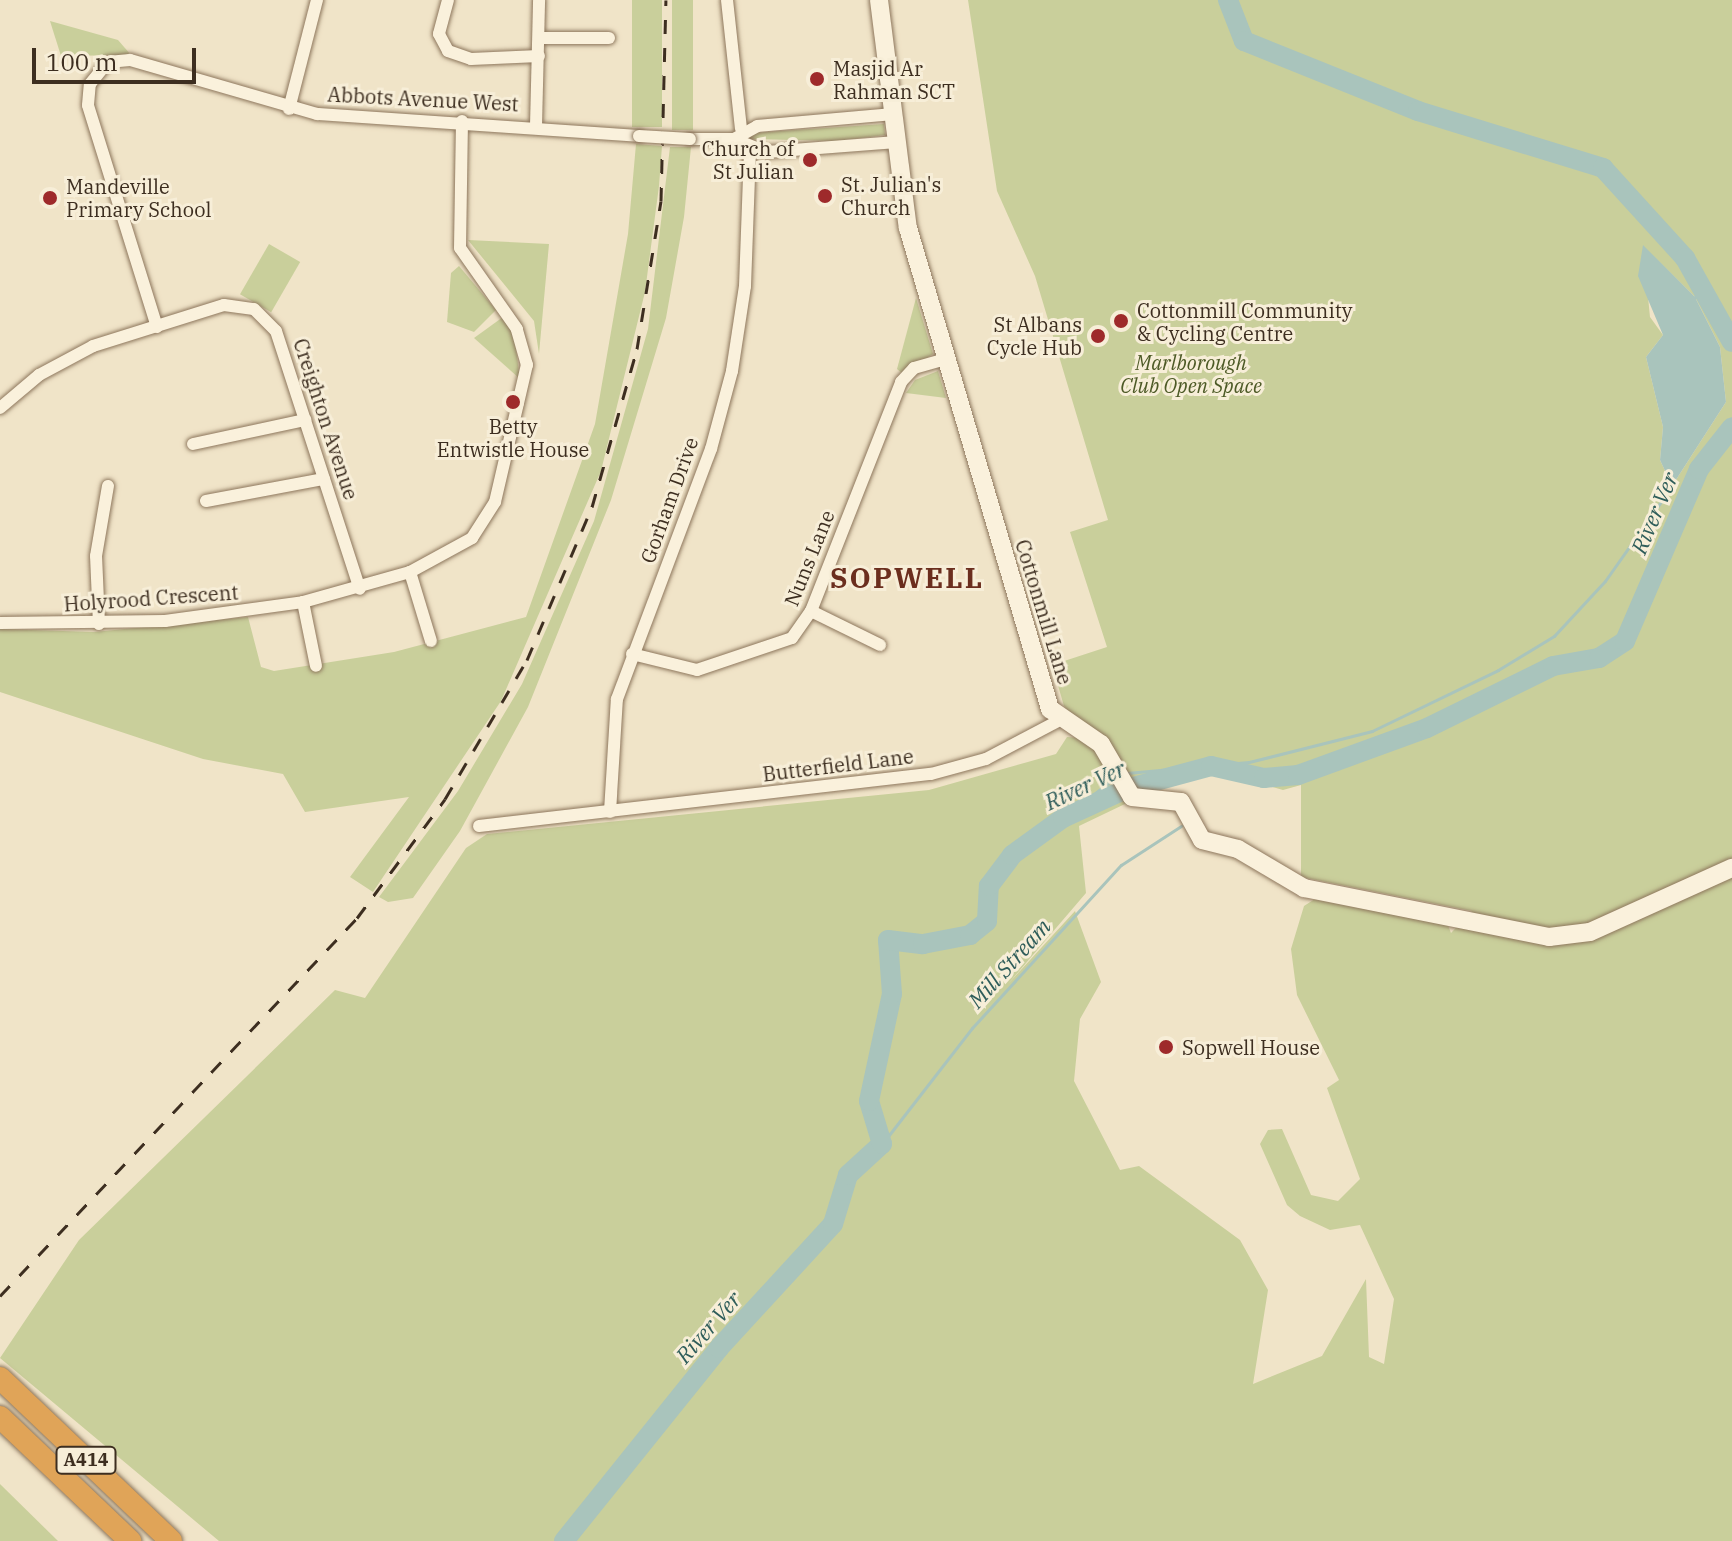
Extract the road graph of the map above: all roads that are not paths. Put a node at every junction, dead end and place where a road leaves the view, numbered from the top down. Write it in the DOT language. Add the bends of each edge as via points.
graph roads {
  1 [pos="317,0"];
  2 [pos="448,0"];
  3 [pos="539,0"];
  4 [pos="727,0"];
  5 [pos="879,0"];
  6 [pos="539,38"];
  7 [pos="609,38"];
  8 [pos="539,56"];
  9 [pos="289,109"];
  10 [pos="893,114"];
  11 [pos="462,121"];
  12 [pos="536,126"];
  13 [pos="738,134"];
  14 [pos="897,142"];
  15 [pos="750,151"];
  16 [pos="157,327"];
  17 [pos="946,359"];
  18 [pos="0,408"];
  19 [pos="305,420"];
  20 [pos="193,444"];
  21 [pos="324,479"];
  22 [pos="108,486"];
  23 [pos="206,501"];
  24 [pos="410,572"];
  25 [pos="360,589"];
  26 [pos="303,602"];
  27 [pos="811,611"];
  28 [pos="0,623"];
  29 [pos="99,624"];
  30 [pos="431,641"];
  31 [pos="880,645"];
  32 [pos="632,654"];
  33 [pos="316,666"];
  34 [pos="1060,720"];
  35 [pos="610,812"];
  36 [pos="479,826"];
  37 [pos="1732,868"];
  38 [pos="0,1378"];
  39 [pos="0,1417"];
  40 [pos="130,1541"];
  41 [pos="171,1541"];
  1 -- 9 [label="street"];
  2 -- 8 [label="street" via="439,34 448,51 471,59"];
  3 -- 6 [label="street"];
  4 -- 13 [label="street"];
  5 -- 10 [label="street, Cottonmill Lane"];
  6 -- 7 [label="street"];
  6 -- 8 [label="street"];
  8 -- 12 [label="street"];
  9 -- 11 [label="street, Abbots Avenue West"];
  9 -- 16 [label="street, Abbots Avenue West" via="116,59 94,74 88,105"];
  10 -- 13 [label="street, Abbots Avenue West"];
  10 -- 14 [label="street, Cottonmill Lane"];
  11 -- 12 [label="street, Abbots Avenue West"];
  11 -- 24 [label="street, Holyrood Crescent" via="460,248 523,341 525,394 495,502 480,529"];
  12 -- 13 [label="street, Abbots Avenue West, bridge" via="690,139"];
  13 -- 15 [label="street"];
  14 -- 15 [label="street"];
  14 -- 17 [label="street, Cottonmill Lane" via="908,228"];
  15 -- 32 [label="street, Gorham Drive" via="745,286 732,371 711,449"];
  16 -- 18 [label="street, Creighton Avenue" via="66,359"];
  16 -- 19 [label="street, Creighton Avenue" via="224,305 254,309 276,331"];
  17 -- 27 [label="street, Nuns Lane" via="914,368 901,382"];
  17 -- 34 [label="street, Cottonmill Lane" via="1050,709"];
  19 -- 20 [label="street"];
  19 -- 21 [label="street, Creighton Avenue"];
  21 -- 23 [label="street"];
  21 -- 25 [label="street, Creighton Avenue"];
  22 -- 29 [label="street" via="96,556"];
  24 -- 25 [label="street, Holyrood Crescent"];
  24 -- 30 [label="street"];
  25 -- 26 [label="street, Holyrood Crescent"];
  26 -- 29 [label="street, Holyrood Crescent"];
  26 -- 33 [label="street"];
  27 -- 31 [label="street"];
  27 -- 32 [label="street, Nuns Lane" via="781,645 697,670"];
  28 -- 29 [label="street, Holyrood Crescent"];
  32 -- 35 [label="street, Gorham Drive" via="612,730"];
  34 -- 35 [label="street, Butterfield Lane" via="986,759 931,774"];
  34 -- 37 [label="street" via="1101,744 1126,787 1187,805 1199,838 1238,849 1304,888 1549,937 1590,932"];
  35 -- 36 [label="street, Butterfield Lane"];
  38 -- 41 [label="highway, A414"];
  39 -- 40 [label="highway, A414"];
}
